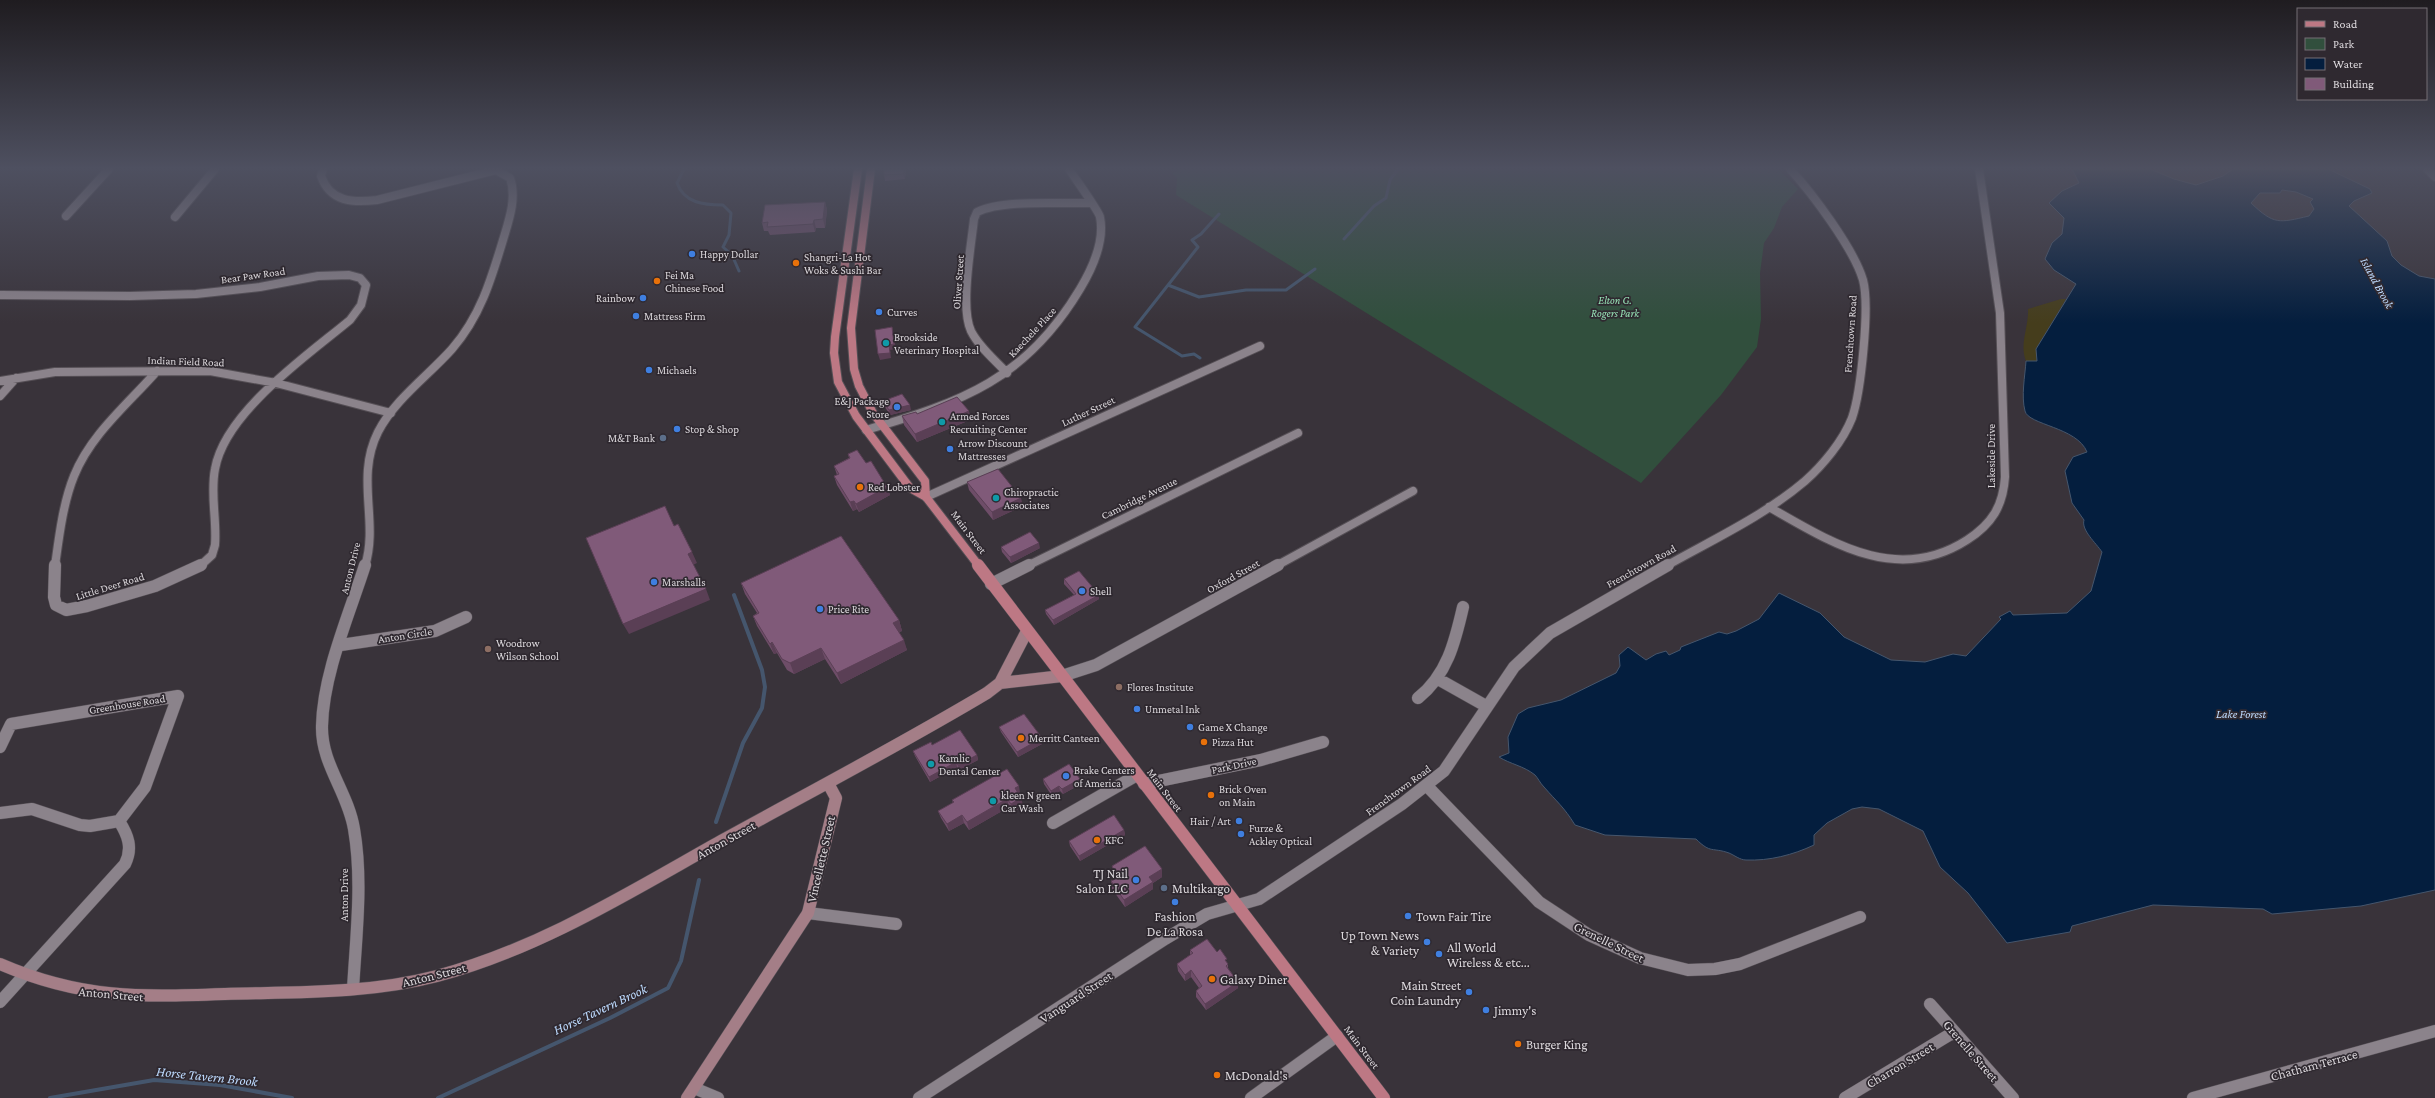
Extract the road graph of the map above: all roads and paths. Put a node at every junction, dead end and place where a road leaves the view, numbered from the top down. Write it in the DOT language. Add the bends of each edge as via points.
graph roads {
  1 [pos="508,220"];
  2 [pos="851,220"];
  3 [pos="864,220"];
  4 [pos="974,220"];
  5 [pos="1100,220"];
  6 [pos="1829,220"];
  7 [pos="1987,220"];
  8 [pos="844,271"];
  9 [pos="858,271"];
  10 [pos="0,295"];
  11 [pos="851,345"];
  12 [pos="1260,346"];
  13 [pos="834,348"];
  14 [pos="157,371"];
  15 [pos="1007,373"];
  16 [pos="16,378"];
  17 [pos="0,381"];
  18 [pos="276,383"];
  19 [pos="0,396"];
  20 [pos="391,413"];
  21 [pos="882,425"];
  22 [pos="866,430"];
  23 [pos="1298,433"];
  24 [pos="1414,491"];
  25 [pos="926,497"];
  26 [pos="1769,507"];
  27 [pos="991,584"];
  28 [pos="1463,607"];
  29 [pos="466,617"];
  30 [pos="1027,631"];
  31 [pos="341,645"];
  32 [pos="1062,676"];
  33 [pos="1438,679"];
  34 [pos="1000,683"];
  35 [pos="1418,698"];
  36 [pos="1486,706"];
  37 [pos="1323,742"];
  38 [pos="0,746"];
  39 [pos="1141,779"];
  40 [pos="829,785"];
  41 [pos="1427,786"];
  42 [pos="0,813"];
  43 [pos="119,821"];
  44 [pos="1053,823"];
  45 [pos="1236,904"];
  46 [pos="808,913"];
  47 [pos="1860,916"];
  48 [pos="896,924"];
  49 [pos="0,964"];
  50 [pos="25,977"];
  51 [pos="353,990"];
  52 [pos="0,1002"];
  53 [pos="1930,1004"];
  54 [pos="2435,1031"];
  55 [pos="1954,1032"];
  56 [pos="1337,1036"];
  57 [pos="691,1093"];
  58 [pos="718,1098"];
  59 [pos="919,1098"];
  60 [pos="1251,1098"];
  61 [pos="1384,1098"];
  62 [pos="1845,1098"];
  63 [pos="2013,1098"];
  64 [pos="2193,1098"];
  1 -- 20 [label="street, Anton Drive" via="484,299 464,335"];
  2 -- 8 [label="main road, Main Street"];
  3 -- 9 [label="main road, Main Street"];
  4 -- 15 [label="street, Oliver Street" via="967,316 971,331"];
  5 -- 15 [label="street, Kaechele Place" via="1096,258 1089,277 1064,314"];
  6 -- 26 [label="street, Frenchtown Road" via="1862,278 1866,294 1860,373 1852,418 1832,452 1805,481"];
  7 -- 26 [label="street, Lakeside Drive" via="1997,290 2002,353 2005,465 2003,496 1992,521 1981,531 1938,554 1925,558 1888,561 1841,545"];
  8 -- 9 [label="main road"];
  8 -- 13 [label="main road, Main Street"];
  9 -- 11 [label="main road, Main Street"];
  10 -- 18 [label="street, Bear Paw Road" via="170,295 258,287 338,273 361,277 367,288 356,313"];
  11 -- 13 [label="main road"];
  11 -- 21 [label="main road, Main Street" via="859,386"];
  12 -- 25 [label="street, Luther Street"];
  13 -- 22 [label="main road, Main Street" via="838,382"];
  14 -- 16 [label="street, Indian Field Road" via="55,372"];
  14 -- 18 [label="street, Indian Field Road" via="210,371"];
  14 -- 18 [label="street, Little Deer Road" via="104,427 74,477 67,497 52,589 55,605 60,609 71,610 87,606 190,574 207,562 214,547 213,482 217,458 238,421"];
  15 -- 21 [label="street, Kaechele Place" via="951,399"];
  16 -- 17 [label="street, Indian Field Road"];
  16 -- 19 [label="street"];
  18 -- 20 [label="street, Indian Field Road"];
  20 -- 31 [label="street, Anton Drive" via="377,434 367,463 369,550"];
  21 -- 22 [label="street, Kaechele Place"];
  21 -- 25 [label="main road, Main Street" via="925,481"];
  22 -- 25 [label="main road, Main Street" via="910,488"];
  23 -- 27 [label="street, Cambridge Avenue"];
  24 -- 32 [label="street, Oxford Street" via="1096,665"];
  25 -- 27 [label="main road, Main Street"];
  26 -- 36 [label="street, Frenchtown Road" via="1550,633 1521,658"];
  27 -- 30 [label="main road, Main Street"];
  28 -- 33 [label="street" via="1458,633"];
  29 -- 31 [label="street, Anton Circle" via="435,631"];
  30 -- 32 [label="main road, Main Street"];
  30 -- 34 [label="street"];
  31 -- 51 [label="street, Anton Drive" via="326,696 322,744 327,764 354,826 356,878"];
  32 -- 34 [label="street"];
  32 -- 39 [label="main road, Main Street"];
  33 -- 35 [label="street"];
  33 -- 36 [label="street"];
  34 -- 40 [label="street"];
  36 -- 41 [label="street, Frenchtown Road" via="1444,771"];
  37 -- 39 [label="street, Park Drive" via="1261,760"];
  38 -- 43 [label="street, Greenhouse Road" via="12,724 178,696 145,787"];
  39 -- 44 [label="street, Park Drive"];
  39 -- 45 [label="main road, Main Street"];
  40 -- 46 [label="street, Vincellette Street" via="836,798"];
  40 -- 51 [label="street, Anton Street" via="740,831 582,920 490,960 435,977"];
  41 -- 45 [label="street, Frenchtown Road" via="1259,898"];
  41 -- 47 [label="street, Grenelle Street" via="1539,902 1589,935 1640,958 1688,970 1715,969 1740,964"];
  42 -- 43 [label="street" via="32,809 90,826"];
  43 -- 50 [label="street" via="127,833 131,848 129,858"];
  45 -- 56 [label="main road, Main Street"];
  45 -- 59 [label="street, Vanguard Street" via="1207,914 1165,939"];
  46 -- 48 [label="street"];
  46 -- 57 [label="street, Vincellette Street"];
  49 -- 50 [label="street, Anton Street"];
  50 -- 51 [label="street, Anton Street" via="81,992 144,997"];
  50 -- 52 [label="street"];
  53 -- 55 [label="street, Grenelle Street"];
  54 -- 64 [label="street, Chatham Terrace"];
  55 -- 62 [label="street, Charron Street"];
  55 -- 63 [label="street, Grenelle Street"];
  56 -- 60 [label="street"];
  56 -- 61 [label="main road, Main Street"];
  57 -- 58 [label="street"];
}
